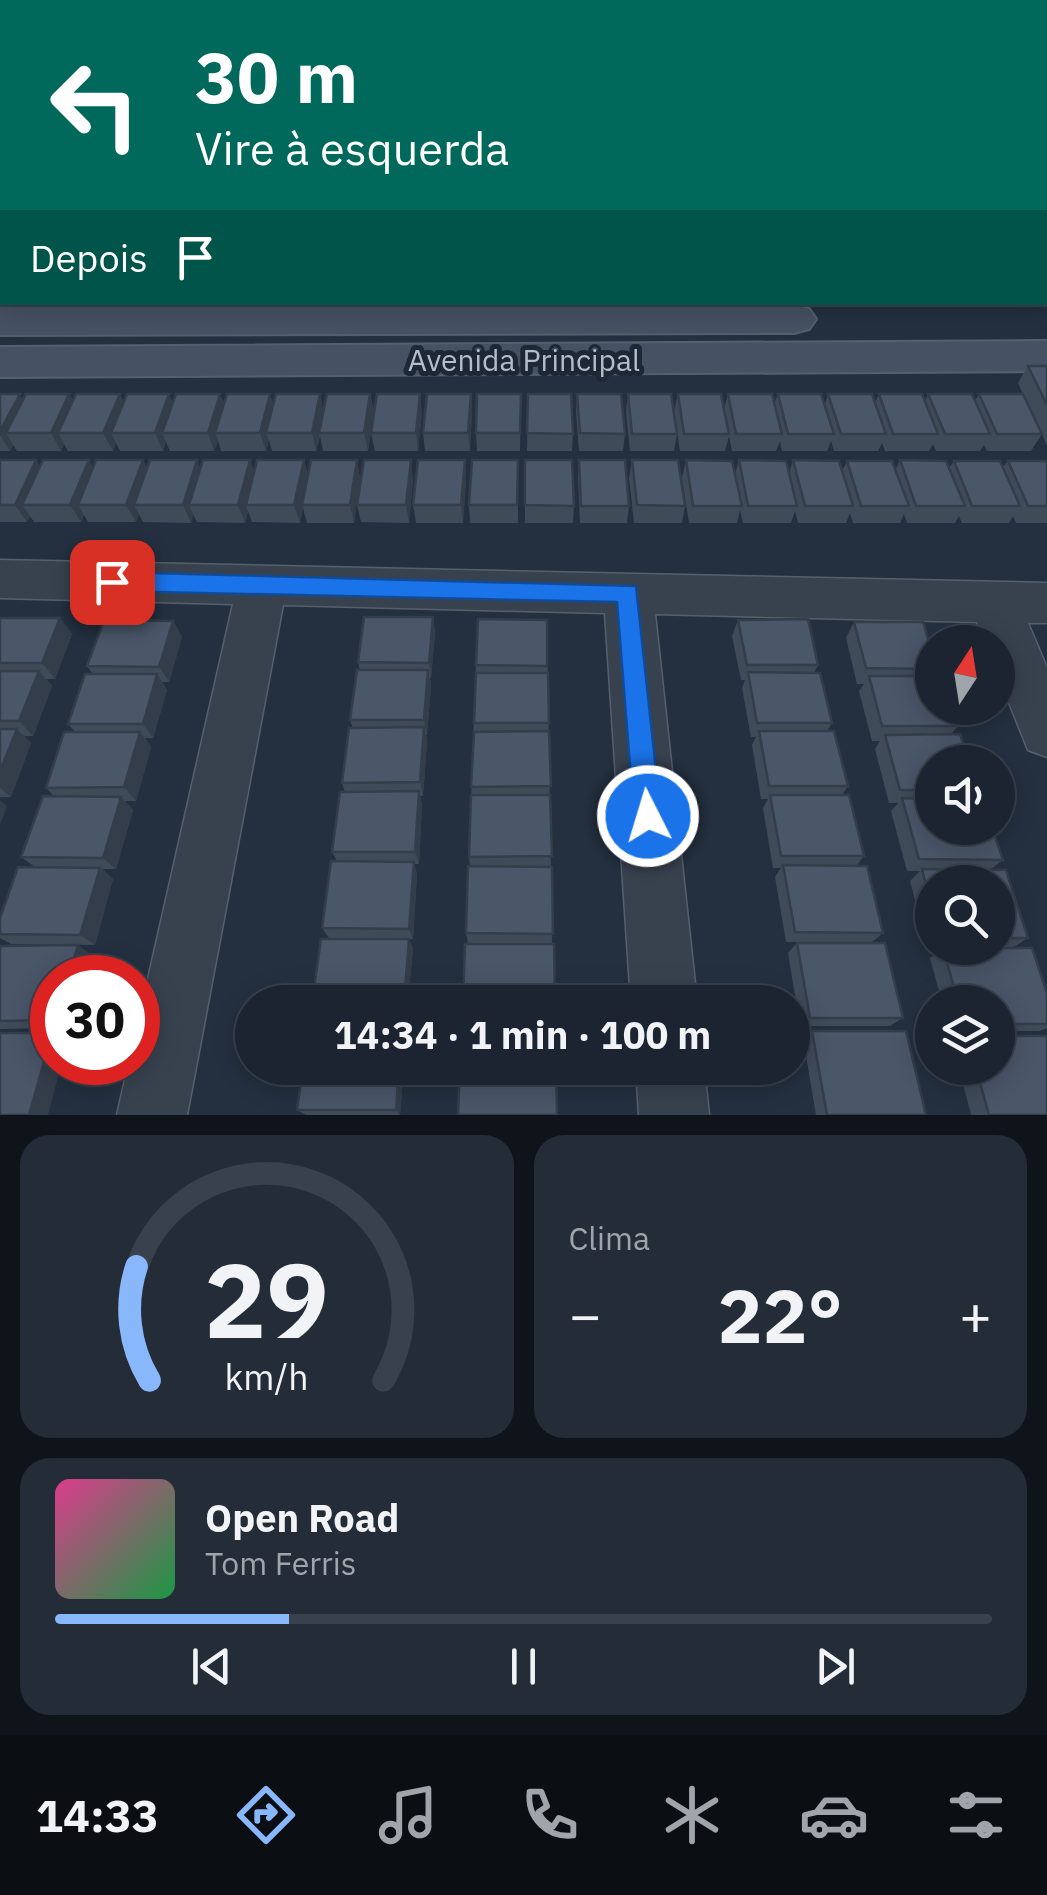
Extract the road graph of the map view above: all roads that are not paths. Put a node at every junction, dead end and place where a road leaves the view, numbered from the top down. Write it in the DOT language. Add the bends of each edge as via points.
graph roads {
  1 [pos="1047,319"];
  2 [pos="0,321"];
  3 [pos="1047,356"];
  4 [pos="0,362"];
  5 [pos="0,579"];
  6 [pos="262,585"];
  7 [pos="628,593"];
  8 [pos="994,602"];
  9 [pos="1047,603"];
  10 [pos="1047,732"];
  11 [pos="663,985"];
  12 [pos="671,1085"];
  13 [pos="152,1115"];
  14 [pos="674,1115"];
  1 -- 2 [label="street, Avenida Principal"];
  3 -- 4 [label="street, Avenida Principal"];
  5 -- 6 [label="street"];
  6 -- 7 [label="street"];
  6 -- 13 [label="street"];
  7 -- 8 [label="street"];
  7 -- 11 [label="street"];
  8 -- 9 [label="street"];
  8 -- 10 [label="street"];
  12 -- 14 [label="street"];
}
